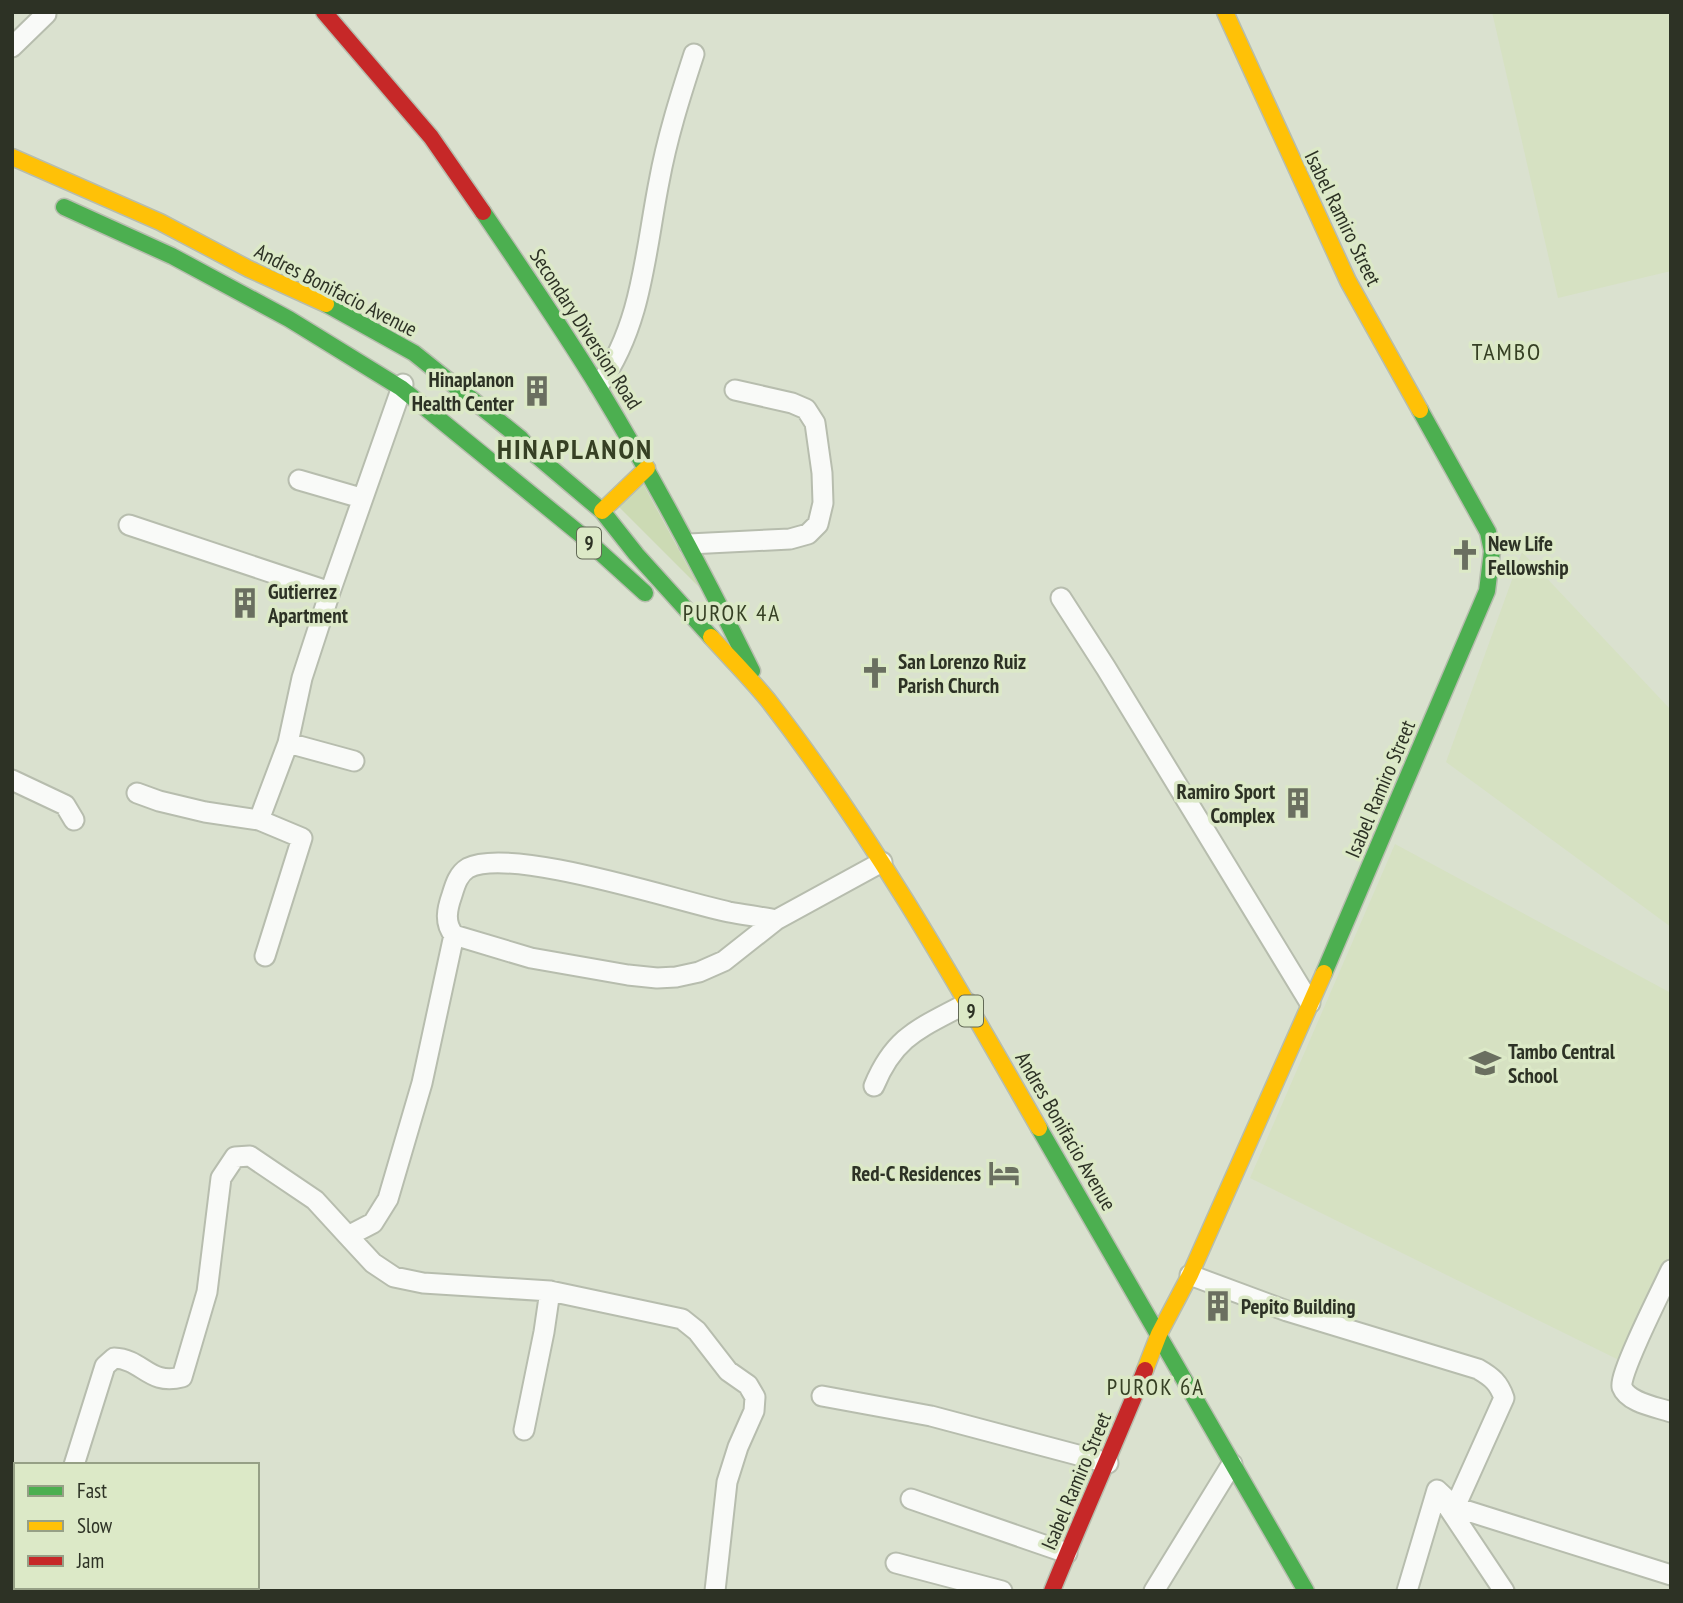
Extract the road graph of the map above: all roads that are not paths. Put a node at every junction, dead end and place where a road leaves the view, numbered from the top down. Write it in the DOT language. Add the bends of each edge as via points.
graph roads {
  1 [pos="324,12"];
  2 [pos="1225,12"];
  3 [pos="46,14"];
  4 [pos="12,47"];
  5 [pos="694,54"];
  6 [pos="12,157"];
  7 [pos="49,201"];
  8 [pos="414,353"];
  9 [pos="599,385"];
  10 [pos="401,388"];
  11 [pos="735,390"];
  12 [pos="648,468"];
  13 [pos="299,480"];
  14 [pos="361,498"];
  15 [pos="602,511"];
  16 [pos="129,525"];
  17 [pos="689,544"];
  18 [pos="330,593"];
  19 [pos="1061,598"];
  20 [pos="768,701"];
  21 [pos="288,743"];
  22 [pos="354,761"];
  23 [pos="12,780"];
  24 [pos="137,793"];
  25 [pos="259,820"];
  26 [pos="74,821"];
  27 [pos="882,862"];
  28 [pos="776,920"];
  29 [pos="454,935"];
  30 [pos="265,956"];
  31 [pos="967,1003"];
  32 [pos="1310,1003"];
  33 [pos="874,1086"];
  34 [pos="348,1236"];
  35 [pos="1671,1270"];
  36 [pos="1189,1275"];
  37 [pos="550,1291"];
  38 [pos="1159,1334"];
  39 [pos="822,1396"];
  40 [pos="1671,1412"];
  41 [pos="524,1430"];
  42 [pos="75,1463"];
  43 [pos="1108,1463"];
  44 [pos="1232,1464"];
  45 [pos="1437,1490"];
  46 [pos="911,1499"];
  47 [pos="1455,1507"];
  48 [pos="1067,1553"];
  49 [pos="896,1563"];
  50 [pos="1664,1572"];
  51 [pos="715,1591"];
  52 [pos="1002,1591"];
  53 [pos="1052,1591"];
  54 [pos="1154,1591"];
  55 [pos="1306,1591"];
  56 [pos="1407,1591"];
  57 [pos="1504,1591"];
  58 [pos="1669,1591"];
  1 -- 9 [label="main road, Secondary Diversion Road" via="431,138"];
  2 -- 32 [label="main road, Isabel Ramiro Street" via="1348,281 1466,490 1488,532 1492,551 1487,591"];
  3 -- 4 [label="street"];
  5 -- 9 [label="street" via="670,131 629,328 616,362"];
  6 -- 8 [label="main road, Andres Bonifacio Avenue / 9" via="160,222"];
  7 -- 10 [label="main road, Andres Bonifacio Avenue / 9" via="172,256 289,319"];
  8 -- 10 [label="street"];
  8 -- 15 [label="main road, Andres Bonifacio Avenue / 9"];
  9 -- 12 [label="main road, Secondary Diversion Road"];
  10 -- 14 [label="street"];
  10 -- 20 [label="main road, Andres Bonifacio Avenue / 9" via="580,534"];
  11 -- 17 [label="street" via="792,403 811,416 822,472 818,524 808,534 790,539"];
  12 -- 15 [label="main road"];
  12 -- 17 [label="main road, Secondary Diversion Road"];
  13 -- 14 [label="street"];
  14 -- 18 [label="street"];
  15 -- 20 [label="main road, Andres Bonifacio Avenue / 9"];
  16 -- 18 [label="street"];
  17 -- 20 [label="main road, Secondary Diversion Road"];
  18 -- 21 [label="street" via="302,678"];
  19 -- 32 [label="street"];
  20 -- 27 [label="main road, Andres Bonifacio Avenue / 9"];
  21 -- 22 [label="street"];
  21 -- 25 [label="street"];
  23 -- 26 [label="street" via="65,805"];
  24 -- 25 [label="street" via="205,812"];
  25 -- 30 [label="street" via="302,838"];
  27 -- 28 [label="street"];
  27 -- 31 [label="main road, Andres Bonifacio Avenue / 9"];
  28 -- 29 [label="street" via="724,961 699,972 657,978 531,958"];
  28 -- 29 [label="street" via="528,865 479,864 457,879 447,919"];
  29 -- 34 [label="street" via="422,1083 388,1199 373,1223"];
  31 -- 33 [label="street" via="898,1044 883,1063"];
  31 -- 38 [label="main road, Andres Bonifacio Avenue / 9"];
  32 -- 36 [label="main road, Isabel Ramiro Street"];
  34 -- 37 [label="street" via="373,1264 394,1277"];
  34 -- 42 [label="street" via="315,1200 250,1156 235,1157 221,1178 207,1292 182,1377 162,1381 124,1358 114,1358 105,1366"];
  35 -- 40 [label="street" via="1622,1380 1627,1394 1639,1402"];
  36 -- 38 [label="main road, Isabel Ramiro Street"];
  36 -- 47 [label="street" via="1491,1376 1504,1398"];
  37 -- 41 [label="street"];
  37 -- 51 [label="street" via="682,1319 755,1396 754,1412 727,1482"];
  38 -- 43 [label="main road, Isabel Ramiro Street"];
  38 -- 44 [label="main road, Andres Bonifacio Avenue / 9"];
  39 -- 43 [label="street" via="931,1416"];
  43 -- 48 [label="main road, Isabel Ramiro Street"];
  44 -- 54 [label="street"];
  44 -- 55 [label="main road, Andres Bonifacio Avenue / 9"];
  45 -- 47 [label="street"];
  45 -- 56 [label="street"];
  45 -- 57 [label="street"];
  46 -- 48 [label="street"];
  47 -- 50 [label="street"];
  48 -- 53 [label="main road, Isabel Ramiro Street"];
  49 -- 52 [label="street"];
  50 -- 58 [label="street"];
}
